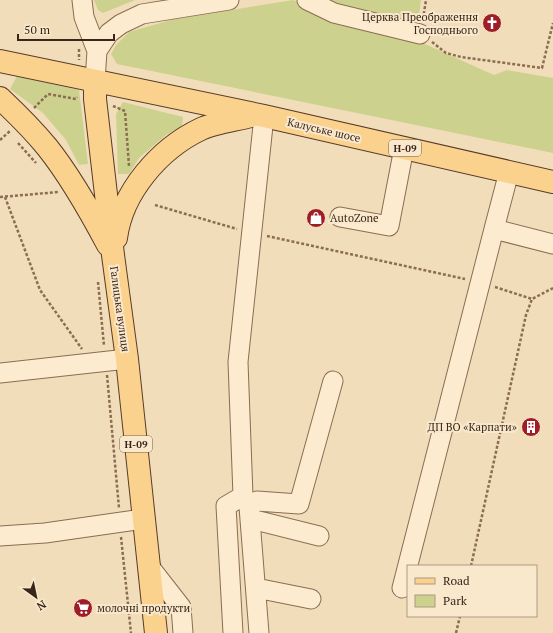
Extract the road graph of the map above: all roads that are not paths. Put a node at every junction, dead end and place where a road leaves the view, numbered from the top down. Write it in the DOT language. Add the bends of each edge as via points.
graph roads {
  1 [pos="82,0"];
  2 [pos="229,0"];
  3 [pos="307,0"];
  4 [pos="420,34"];
  5 [pos="97,51"];
  6 [pos="0,61"];
  7 [pos="95,81"];
  8 [pos="0,98"];
  9 [pos="260,115"];
  10 [pos="404,148"];
  11 [pos="509,172"];
  12 [pos="553,182"];
  13 [pos="340,218"];
  14 [pos="494,229"];
  15 [pos="553,244"];
  16 [pos="113,255"];
  17 [pos="127,359"];
  18 [pos="0,373"];
  19 [pos="333,381"];
  20 [pos="248,508"];
  21 [pos="143,519"];
  22 [pos="0,536"];
  23 [pos="319,536"];
  24 [pos="408,565"];
  25 [pos="149,566"];
  26 [pos="407,569"];
  27 [pos="256,588"];
  28 [pos="402,588"];
  29 [pos="311,599"];
  30 [pos="156,633"];
  31 [pos="183,633"];
  32 [pos="233,633"];
  33 [pos="259,633"];
  1 -- 5 [label="street" via="84,17"];
  2 -- 5 [label="street" via="142,14 121,24 110,33"];
  3 -- 4 [label="street" via="334,13"];
  5 -- 7 [label="street"];
  6 -- 7 [label="main road"];
  7 -- 9 [label="main road, Калуське шосе"];
  7 -- 16 [label="main road, Галицька вулиця"];
  8 -- 16 [label="main road" via="47,147 90,211"];
  9 -- 10 [label="main road, Калуське шосе / Н-09"];
  9 -- 16 [label="main road, Н-09" via="202,129 177,143 155,162 137,185 125,208 117,226"];
  9 -- 20 [label="street" via="252,233 238,362"];
  10 -- 11 [label="main road, Калуське шосе / Н-09"];
  10 -- 13 [label="street" via="389,226"];
  11 -- 12 [label="main road, Калуське шосе / Н-09"];
  11 -- 14 [label="street"];
  14 -- 15 [label="street"];
  14 -- 24 [label="street"];
  16 -- 17 [label="main road, Галицька вулиця / Н-09"];
  17 -- 18 [label="street"];
  17 -- 21 [label="main road, Галицька вулиця / Н-09"];
  19 -- 20 [label="street" via="299,504 257,501"];
  20 -- 23 [label="street"];
  20 -- 27 [label="street"];
  20 -- 32 [label="street" via="226,506"];
  21 -- 22 [label="street" via="45,533"];
  21 -- 25 [label="main road, Галицька вулиця / Н-09"];
  25 -- 30 [label="main road, Галицька вулиця / Н-09"];
  25 -- 31 [label="street" via="181,607"];
  26 -- 28 [label="street"];
  27 -- 29 [label="street"];
  27 -- 33 [label="street"];
}
